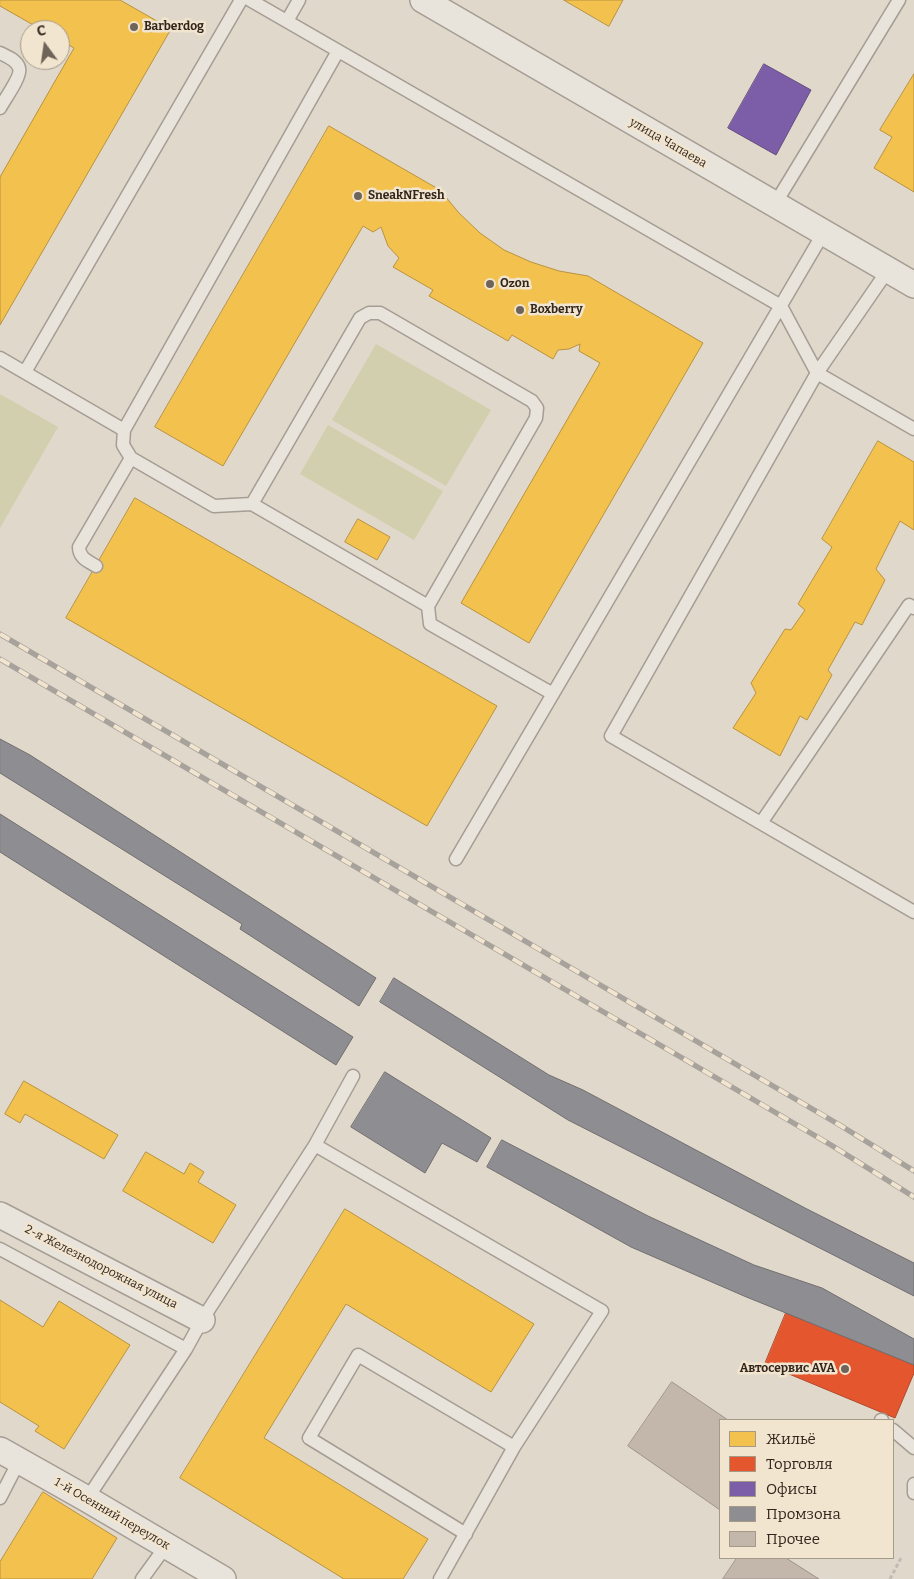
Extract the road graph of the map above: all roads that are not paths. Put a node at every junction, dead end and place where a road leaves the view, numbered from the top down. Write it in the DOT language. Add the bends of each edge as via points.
graph roads {
  1 [pos="241,0"];
  2 [pos="250,0"];
  3 [pos="299,0"];
  4 [pos="423,0"];
  5 [pos="899,0"];
  6 [pos="287,21"];
  7 [pos="338,51"];
  8 [pos="0,53"];
  9 [pos="0,108"];
  10 [pos="775,204"];
  11 [pos="824,232"];
  12 [pos="888,270"];
  13 [pos="914,285"];
  14 [pos="781,306"];
  15 [pos="0,358"];
  16 [pos="25,372"];
  17 [pos="817,373"];
  18 [pos="914,429"];
  19 [pos="124,430"];
  20 [pos="131,458"];
  21 [pos="252,504"];
  22 [pos="96,566"];
  23 [pos="428,606"];
  24 [pos="914,608"];
  25 [pos="553,694"];
  26 [pos="761,823"];
  27 [pos="456,858"];
  28 [pos="914,912"];
  29 [pos="353,1076"];
  30 [pos="315,1144"];
  31 [pos="0,1215"];
  32 [pos="0,1249"];
  33 [pos="202,1320"];
  34 [pos="186,1349"];
  35 [pos="894,1431"];
  36 [pos="514,1447"];
  37 [pos="914,1448"];
  38 [pos="10,1455"];
  39 [pos="914,1484"];
  40 [pos="914,1493"];
  41 [pos="0,1498"];
  42 [pos="87,1499"];
  43 [pos="466,1534"];
  44 [pos="166,1546"];
  45 [pos="142,1579"];
  46 [pos="224,1579"];
  47 [pos="440,1579"];
  1 -- 16 [label="lane"];
  2 -- 6 [label="lane"];
  3 -- 6 [label="lane"];
  4 -- 10 [label="street, улица Чапаева"];
  5 -- 10 [label="lane"];
  6 -- 7 [label="lane"];
  7 -- 14 [label="lane"];
  7 -- 19 [label="lane"];
  8 -- 9 [label="lane" via="16,62 19,74"];
  10 -- 11 [label="street, улица Чапаева"];
  11 -- 12 [label="street, улица Чапаева"];
  11 -- 14 [label="lane"];
  12 -- 13 [label="street, улица Чапаева"];
  12 -- 17 [label="lane"];
  14 -- 17 [label="lane"];
  14 -- 25 [label="lane"];
  15 -- 16 [label="lane"];
  16 -- 19 [label="lane"];
  17 -- 18 [label="lane"];
  17 -- 26 [label="lane" via="611,736"];
  19 -- 20 [label="lane" via="123,445"];
  20 -- 21 [label="lane" via="214,506"];
  20 -- 22 [label="lane" via="79,547 82,558"];
  21 -- 23 [label="lane"];
  21 -- 23 [label="lane" via="360,318 369,313 380,313 532,401 537,408 536,418"];
  23 -- 25 [label="lane" via="430,624"];
  24 -- 26 [label="lane" via="909,605"];
  25 -- 27 [label="lane"];
  26 -- 28 [label="lane"];
  29 -- 30 [label="lane"];
  30 -- 33 [label="lane"];
  30 -- 36 [label="lane" via="602,1310"];
  31 -- 33 [label="street, 2-я Железнодорожная улица"];
  32 -- 34 [label="lane"];
  33 -- 34 [label="lane"];
  34 -- 42 [label="lane"];
  35 -- 37 [label="lane"];
  36 -- 43 [label="lane"];
  36 -- 43 [label="lane" via="358,1355 309,1438"];
  38 -- 41 [label="lane"];
  38 -- 42 [label="street, 1-й Осенний переулок"];
  39 -- 40 [label="lane"];
  42 -- 44 [label="street, 1-й Осенний переулок"];
  43 -- 47 [label="lane"];
  44 -- 45 [label="lane"];
  44 -- 46 [label="street, 1-й Осенний переулок"];
}
